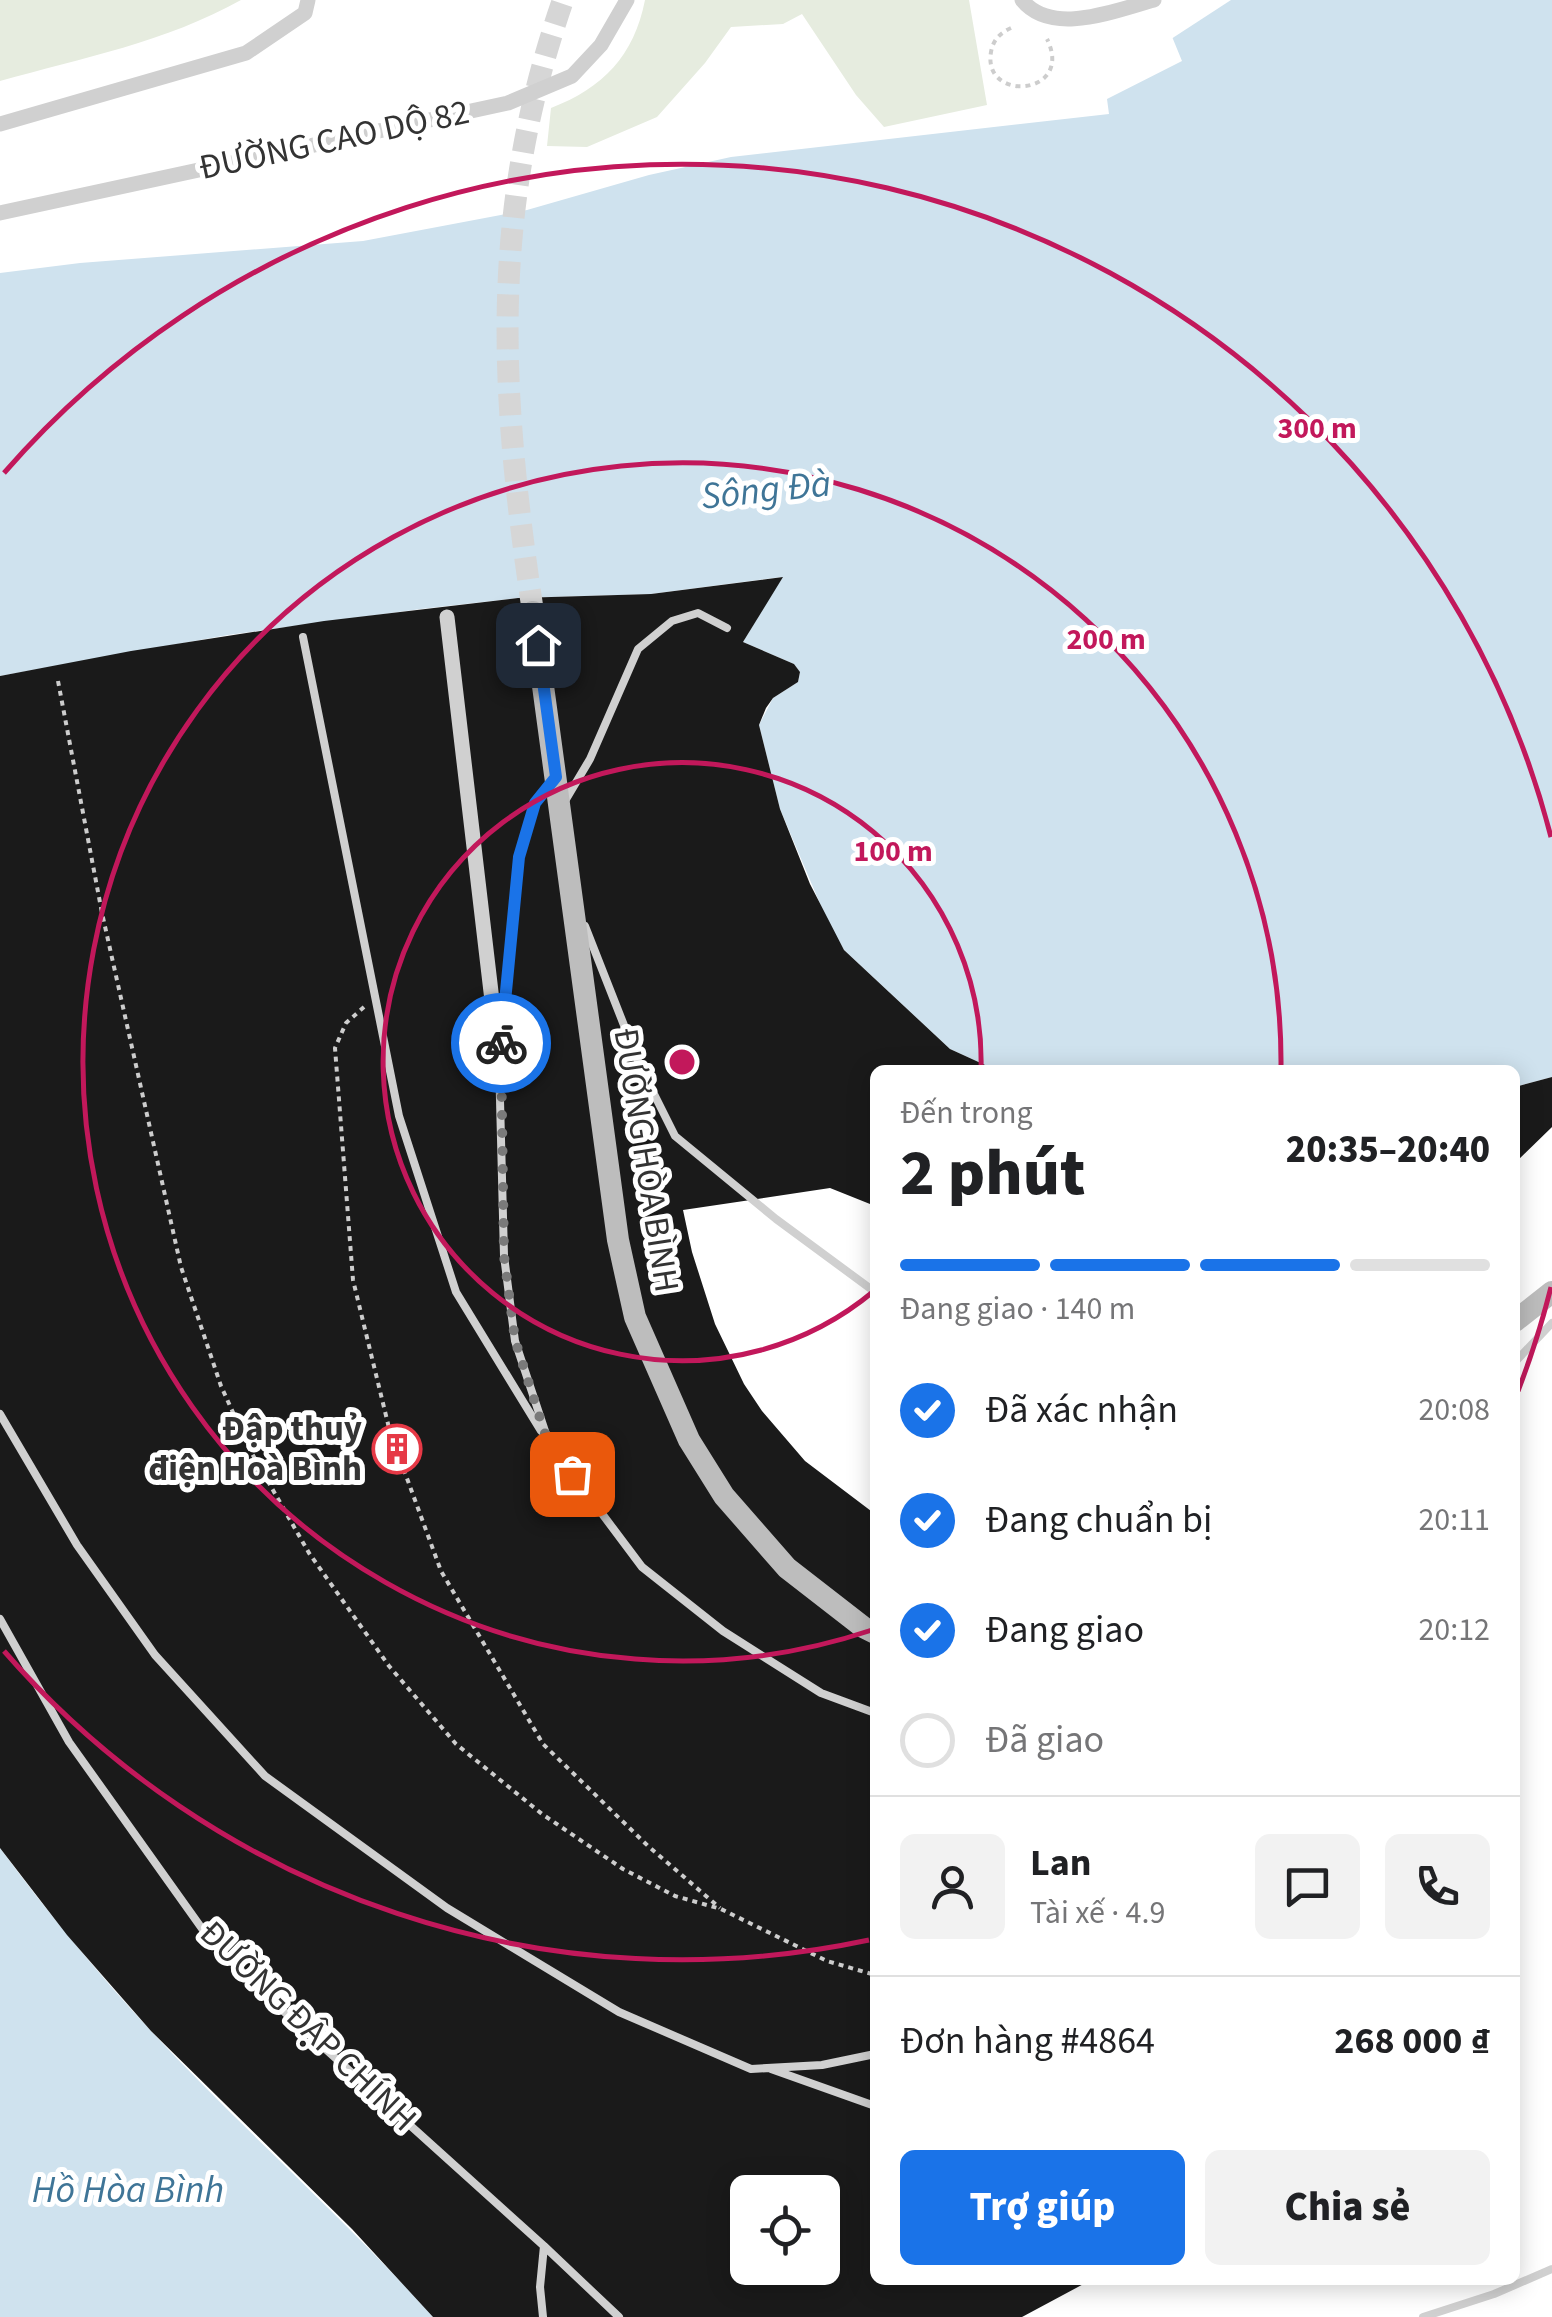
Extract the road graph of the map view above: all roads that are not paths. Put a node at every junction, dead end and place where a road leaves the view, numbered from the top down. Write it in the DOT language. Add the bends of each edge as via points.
graph roads {
  1 [pos="308,0"];
  2 [pos="627,0"];
  3 [pos="1022,0"];
  4 [pos="1154,0"];
  5 [pos="0,124"];
  6 [pos="0,213"];
  7 [pos="533,612"];
  8 [pos="446,618"];
  9 [pos="727,628"];
  10 [pos="304,637"];
  11 [pos="556,777"];
  12 [pos="560,809"];
  13 [pos="571,894"];
  14 [pos="499,1060"];
  15 [pos="870,1288"];
  16 [pos="1552,1292"];
  17 [pos="1520,1317"];
  18 [pos="1552,1323"];
  19 [pos="1520,1357"];
  20 [pos="0,1414"];
  21 [pos="548,1443"];
  22 [pos="0,1619"];
  23 [pos="870,1630"];
  24 [pos="870,1710"];
  25 [pos="870,2055"];
  26 [pos="767,2068"];
  27 [pos="870,2104"];
  28 [pos="544,2246"];
  29 [pos="1552,2269"];
  30 [pos="1520,2283"];
  31 [pos="1515,2285"];
  32 [pos="543,2317"];
  33 [pos="619,2317"];
  34 [pos="1423,2317"];
  1 -- 5 [label="street" via="305,13 246,53"];
  2 -- 6 [label="street, ĐƯỜNG CAO DỘ 82" via="601,45 572,76 508,103"];
  3 -- 4 [label="street" via="1062,21"];
  7 -- 11 [label="main road, ĐƯỜNG HÒA BÌNH"];
  8 -- 14 [label="street"];
  9 -- 12 [label="lane" via="698,614 672,621 638,650"];
  10 -- 21 [label="lane" via="399,1116 456,1292"];
  11 -- 12 [label="main road, ĐƯỜNG HÒA BÌNH"];
  11 -- 14 [label="lane" via="535,803 519,857"];
  12 -- 13 [label="main road, ĐƯỜNG HÒA BÌNH"];
  13 -- 15 [label="lane" via="675,1136"];
  13 -- 23 [label="main road, ĐƯỜNG HÒA BÌNH" via="618,1240 636,1317 667,1394 689,1440 750,1528 787,1568"];
  14 -- 21 [label="lane" via="512,1324"];
  16 -- 17 [label="main road"];
  18 -- 19 [label="lane"];
  20 -- 26 [label="lane" via="77,1545 155,1655 265,1776 447,1908 619,2012 751,2069"];
  21 -- 24 [label="lane" via="642,1567 723,1631 821,1694"];
  22 -- 28 [label="lane, ĐƯỜNG ĐẬP CHÍNH" via="69,1742 208,1938"];
  25 -- 26 [label="lane"];
  26 -- 27 [label="lane"];
  28 -- 32 [label="lane"];
  28 -- 33 [label="lane, ĐƯỜNG ĐẬP CHÍNH"];
  29 -- 30 [label="lane"];
  31 -- 34 [label="lane"];
}
